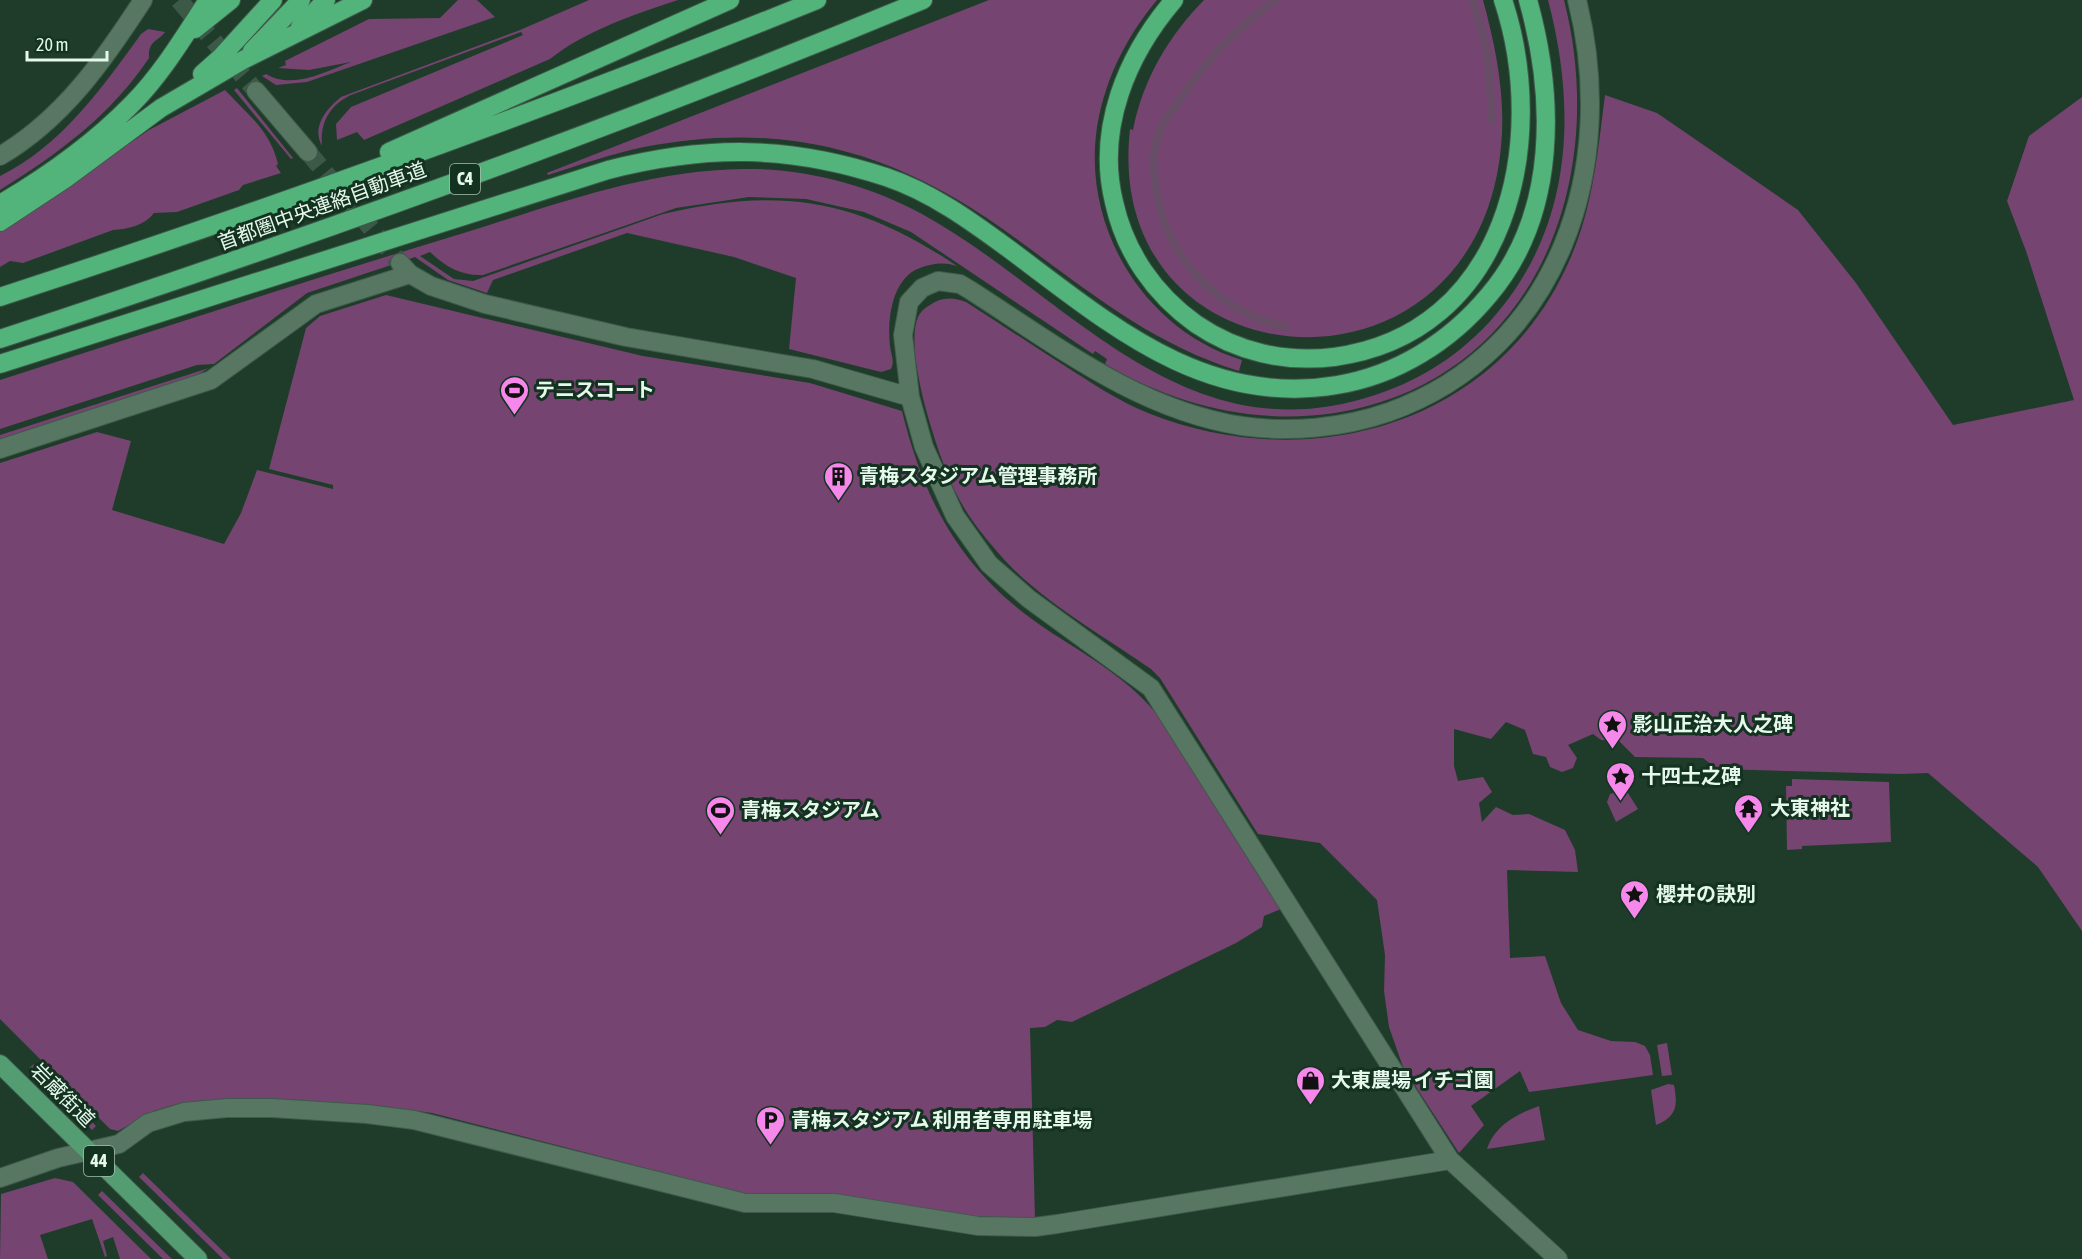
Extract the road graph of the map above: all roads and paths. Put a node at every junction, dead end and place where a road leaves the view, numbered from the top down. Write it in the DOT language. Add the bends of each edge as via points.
graph roads {
  1 [pos="143,0"];
  2 [pos="208,0"];
  3 [pos="219,0"];
  4 [pos="231,0"];
  5 [pos="273,0"];
  6 [pos="301,0"];
  7 [pos="326,0"];
  8 [pos="363,0"];
  9 [pos="730,0"];
  10 [pos="816,0"];
  11 [pos="923,0"];
  12 [pos="1174,0"];
  13 [pos="1503,0"];
  14 [pos="1528,0"];
  15 [pos="1577,0"];
  16 [pos="350,4"];
  17 [pos="288,39"];
  18 [pos="182,40"];
  19 [pos="243,60"];
  20 [pos="256,91"];
  21 [pos="161,108"];
  22 [pos="308,152"];
  23 [pos="0,156"];
  24 [pos="0,204"];
  25 [pos="0,222"];
  26 [pos="216,225"];
  27 [pos="0,297"];
  28 [pos="0,339"];
  29 [pos="0,364"];
  30 [pos="910,397"];
  31 [pos="0,449"];
  32 [pos="0,1064"];
  33 [pos="89,1151"];
  34 [pos="1450,1160"];
  35 [pos="0,1178"];
  36 [pos="198,1259"];
  37 [pos="1558,1259"];
  1 -- 23 [label="street" via="79,88 40,129"];
  2 -- 18 [label="highway"];
  3 -- 18 [label="highway"];
  4 -- 18 [label="highway"];
  5 -- 21 [label="highway" via="220,58"];
  6 -- 19 [label="highway"];
  7 -- 17 [label="highway"];
  8 -- 16 [label="highway"];
  9 -- 26 [label="highway"];
  10 -- 26 [label="highway, 首都圏中央連絡自動車道 / C4" via="612,81"];
  11 -- 28 [label="highway, 首都圏中央連絡自動車道 / C4" via="552,147 296,240"];
  12 -- 13 [label="highway" via="1134,59 1114,111 1109,173 1119,221 1138,264 1186,317 1251,351 1298,359 1361,351 1414,329 1468,282 1490,249 1511,199 1521,147 1519,77"];
  14 -- 29 [label="highway" via="1544,75 1546,126 1543,171 1529,226 1493,291 1462,324 1410,360 1367,379 1286,390 1213,376 1125,334 990,234 908,186 825,159 726,150 608,170"];
  15 -- 30 [label="street" via="1588,54 1591,108 1583,175 1571,223 1550,271 1524,315 1494,351 1444,387 1378,416 1336,424 1272,429 1214,420 1128,389 960,284 938,281 915,294 906,314 903,352"];
  16 -- 17 [label="highway"];
  17 -- 19 [label="highway"];
  18 -- 24 [label="highway" via="148,87 119,117 67,159"];
  19 -- 21 [label="highway"];
  20 -- 22 [label="street"];
  21 -- 25 [label="highway"];
  26 -- 27 [label="highway, 首都圏中央連絡自動車道 / C4"];
  30 -- 31 [label="street" via="813,369 626,337 485,304 450,294 405,268 316,304 211,380"];
  30 -- 34 [label="street" via="939,487 971,542 989,564 1029,598 1152,688"];
  32 -- 33 [label="main road, 岩蔵街道 / 44"];
  33 -- 34 [label="street" via="119,1144 148,1123 184,1112 239,1107 368,1114 441,1125 745,1203 834,1203 964,1224 1012,1227 1035,1227"];
  33 -- 35 [label="street"];
  33 -- 36 [label="main road, 岩蔵街道 / 44"];
  34 -- 37 [label="street"];
}
